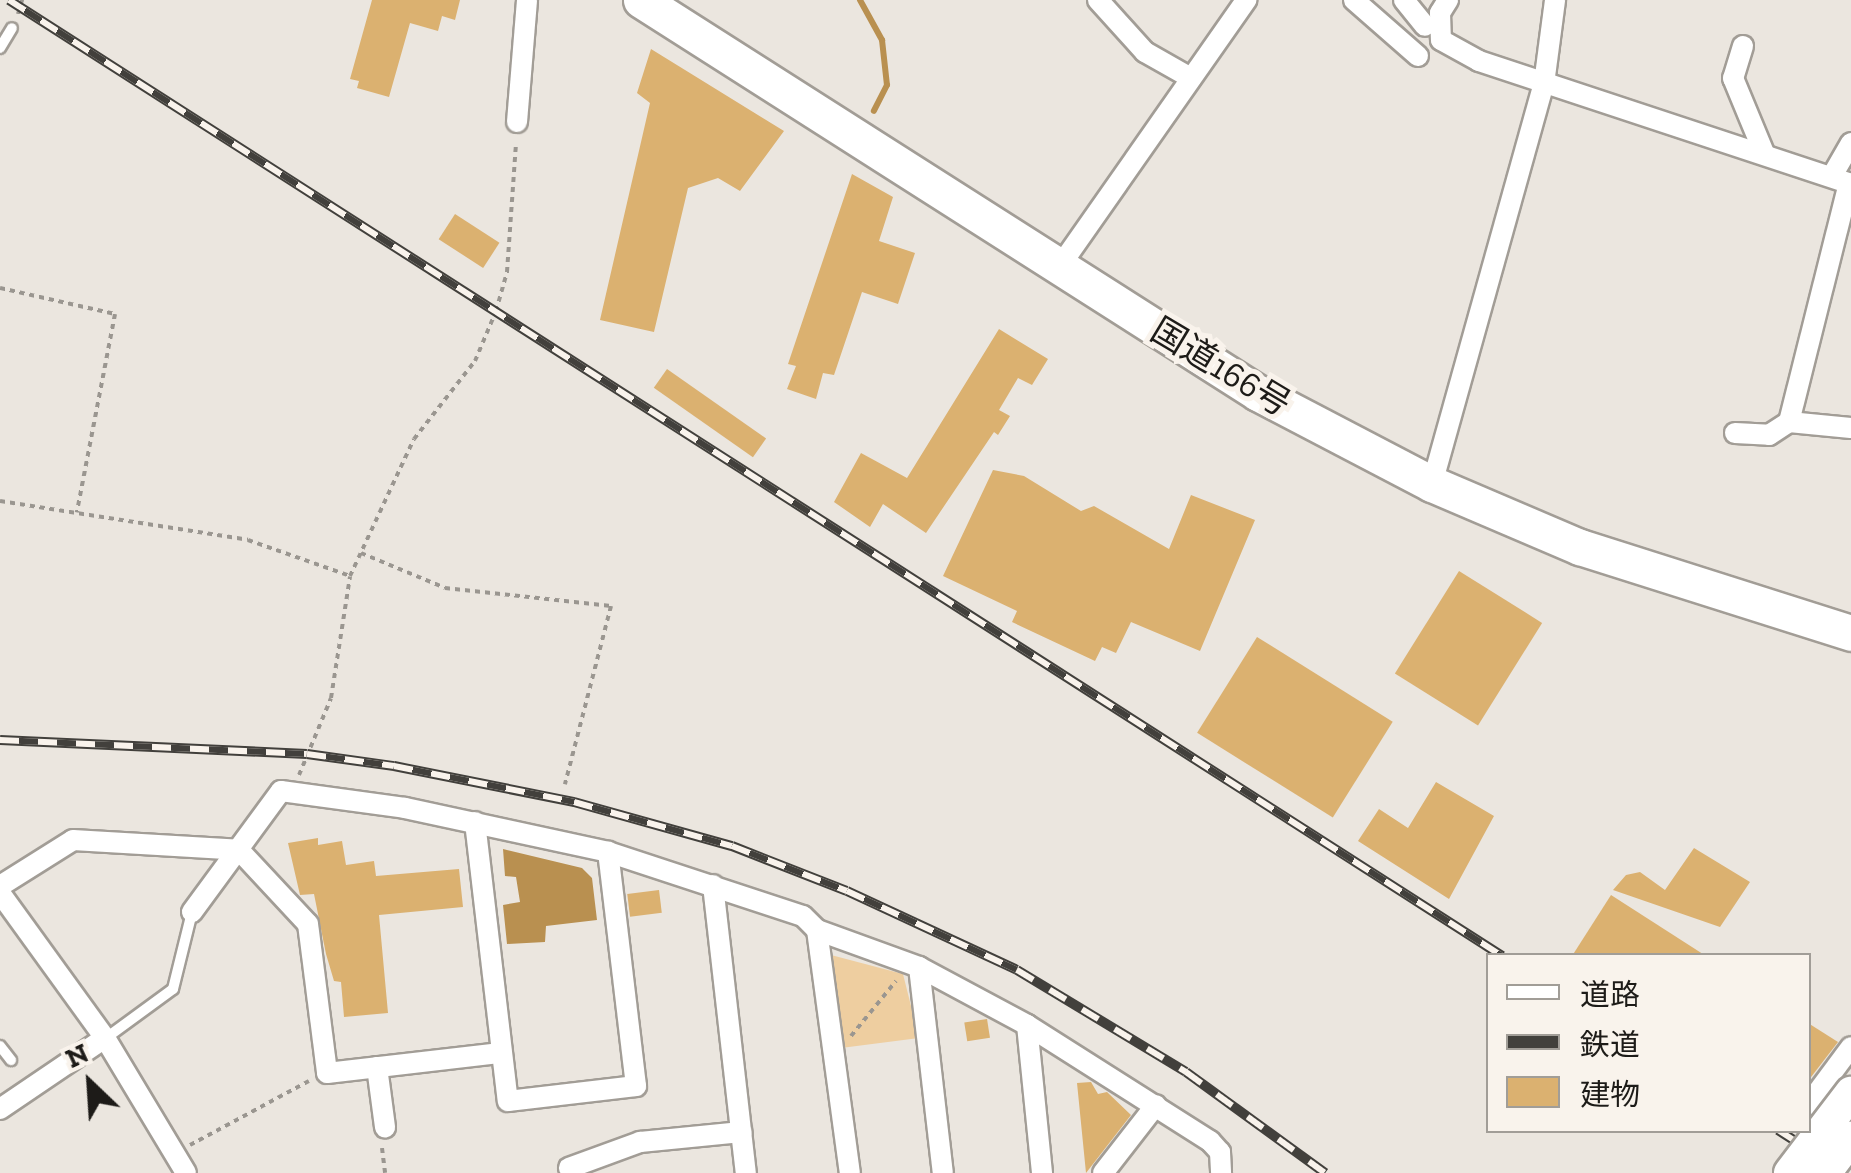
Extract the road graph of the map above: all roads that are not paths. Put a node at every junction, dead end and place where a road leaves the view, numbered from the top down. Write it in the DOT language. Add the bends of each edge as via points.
graph roads {
  1 [pos="527,0"];
  2 [pos="640,0"];
  3 [pos="1098,0"];
  4 [pos="1246,0"];
  5 [pos="1354,0"];
  6 [pos="1404,0"];
  7 [pos="1448,0"];
  8 [pos="1556,0"];
  9 [pos="1426,26"];
  10 [pos="12,28"];
  11 [pos="1743,46"];
  12 [pos="0,48"];
  13 [pos="1418,56"];
  14 [pos="1192,78"];
  15 [pos="1544,84"];
  16 [pos="517,122"];
  17 [pos="1851,143"];
  18 [pos="1764,152"];
  19 [pos="1844,181"];
  20 [pos="1060,266"];
  21 [pos="1789,422"];
  22 [pos="1851,428"];
  23 [pos="1735,433"];
  24 [pos="1432,484"];
  25 [pos="1851,633"];
  26 [pos="475,822"];
  27 [pos="239,850"];
  28 [pos="608,852"];
  29 [pos="712,885"];
  30 [pos="0,886"];
  31 [pos="0,893"];
  32 [pos="192,912"];
  33 [pos="817,930"];
  34 [pos="911,971"];
  35 [pos="1027,1024"];
  36 [pos="105,1038"];
  37 [pos="0,1046"];
  38 [pos="1851,1047"];
  39 [pos="501,1053"];
  40 [pos="11,1060"];
  41 [pos="377,1067"];
  42 [pos="1851,1093"];
  43 [pos="1811,1101"];
  44 [pos="2,1104"];
  45 [pos="1156,1105"];
  46 [pos="1811,1120"];
  47 [pos="384,1127"];
  48 [pos="742,1132"];
  49 [pos="1851,1141"];
  50 [pos="570,1171"];
  51 [pos="186,1173"];
  52 [pos="746,1173"];
  53 [pos="850,1173"];
  54 [pos="944,1173"];
  55 [pos="1042,1173"];
  56 [pos="1103,1173"];
  57 [pos="1221,1173"];
  58 [pos="1790,1173"];
  59 [pos="1824,1173"];
  1 -- 16 [label="street"];
  2 -- 20 [label="highway, 国道166号"];
  3 -- 14 [label="street" via="1145,52"];
  4 -- 14 [label="street"];
  5 -- 13 [label="street"];
  6 -- 9 [label="street"];
  7 -- 15 [label="street" via="1440,14 1441,40"];
  8 -- 15 [label="street"];
  10 -- 12 [label="lane"];
  11 -- 18 [label="street" via="1733,78"];
  14 -- 20 [label="street"];
  15 -- 18 [label="street"];
  15 -- 24 [label="street"];
  17 -- 19 [label="street"];
  18 -- 19 [label="street"];
  19 -- 21 [label="street"];
  20 -- 24 [label="highway, 国道166号" via="1258,393"];
  21 -- 22 [label="street"];
  21 -- 23 [label="street" via="1769,434"];
  24 -- 25 [label="highway, 国道166号" via="1580,547"];
  26 -- 27 [label="street" via="281,791"];
  26 -- 28 [label="street"];
  26 -- 39 [label="street"];
  27 -- 30 [label="street" via="73,840"];
  27 -- 32 [label="street"];
  27 -- 41 [label="street" via="308,924 327,1073"];
  28 -- 29 [label="street"];
  28 -- 39 [label="street" via="636,1086 508,1101"];
  29 -- 33 [label="street" via="803,916"];
  29 -- 48 [label="street"];
  31 -- 36 [label="street"];
  32 -- 36 [label="lane" via="173,989"];
  33 -- 34 [label="street"];
  33 -- 53 [label="street"];
  34 -- 35 [label="street"];
  34 -- 54 [label="street"];
  35 -- 45 [label="street"];
  35 -- 55 [label="street"];
  36 -- 44 [label="street"];
  36 -- 51 [label="street"];
  37 -- 40 [label="lane"];
  38 -- 43 [label="street"];
  39 -- 41 [label="street"];
  41 -- 47 [label="street"];
  42 -- 58 [label="main road, bridge"];
  45 -- 56 [label="street"];
  45 -- 57 [label="street" via="1210,1141 1220,1152"];
  46 -- 49 [label="street"];
  48 -- 50 [label="street" via="640,1142"];
  48 -- 52 [label="street"];
  49 -- 59 [label="main road, bridge"];
}
